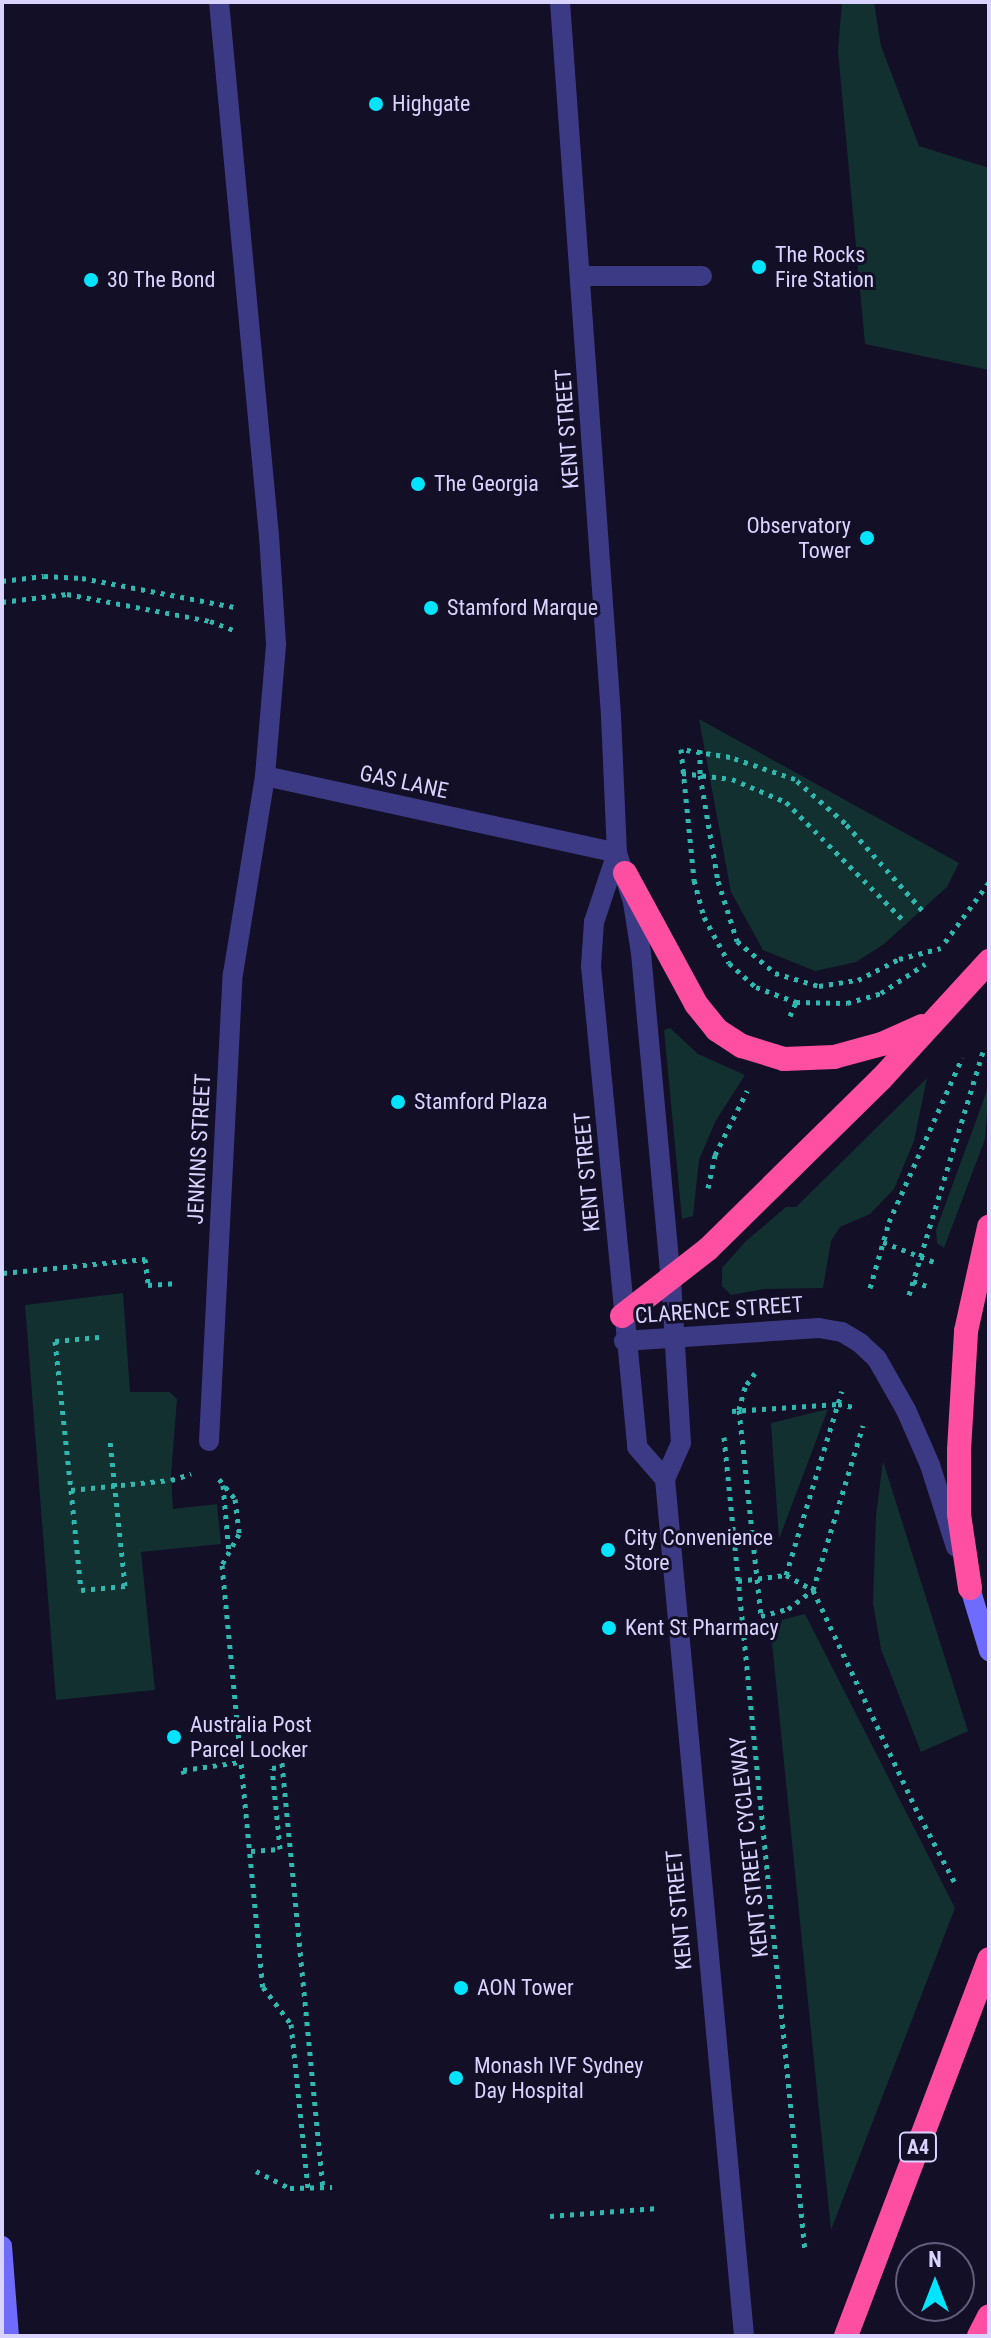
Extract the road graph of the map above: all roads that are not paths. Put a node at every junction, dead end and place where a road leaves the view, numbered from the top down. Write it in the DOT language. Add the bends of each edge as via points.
graph roads {
  1 [pos="219,2"];
  2 [pos="560,2"];
  3 [pos="580,276"];
  4 [pos="702,276"];
  5 [pos="265,776"];
  6 [pos="621,863"];
  7 [pos="989,961"];
  8 [pos="941,1014"];
  9 [pos="989,1227"];
  10 [pos="671,1280"];
  11 [pos="623,1329"];
  12 [pos="675,1336"];
  13 [pos="209,1441"];
  14 [pos="665,1479"];
  15 [pos="970,1588"];
  16 [pos="989,1651"];
  17 [pos="989,1959"];
  18 [pos="2,2246"];
  19 [pos="4,2288"];
  20 [pos="989,2316"];
  21 [pos="9,2336"];
  22 [pos="744,2336"];
  23 [pos="846,2336"];
  24 [pos="979,2336"];
  1 -- 5 [label="street" via="276,644"];
  2 -- 3 [label="street, KENT STREET"];
  3 -- 4 [label="street"];
  3 -- 6 [label="street, KENT STREET"];
  5 -- 6 [label="street, GAS LANE"];
  5 -- 13 [label="street, JENKINS STREET" via="233,974"];
  6 -- 8 [label="highway" via="696,1004 717,1030 742,1046 784,1059 834,1057 902,1037"];
  6 -- 10 [label="street, KENT STREET" via="641,953"];
  6 -- 11 [label="street, KENT STREET" via="599,902 591,951"];
  7 -- 8 [label="highway"];
  8 -- 10 [label="highway" via="860,1100"];
  9 -- 15 [label="highway" via="973,1291 963,1371 959,1514"];
  10 -- 11 [label="highway"];
  10 -- 12 [label="street, KENT STREET"];
  11 -- 12 [label="street, CLARENCE STREET"];
  11 -- 14 [label="street, KENT STREET" via="637,1447"];
  12 -- 14 [label="street, KENT STREET" via="681,1443"];
  12 -- 15 [label="street, CLARENCE STREET" via="819,1328 842,1332 870,1351 896,1390 930,1465"];
  14 -- 22 [label="street, KENT STREET"];
  15 -- 16 [label="street, CLARENCE STREET"];
  17 -- 23 [label="highway, A4"];
  18 -- 19 [label="street"];
  19 -- 21 [label="street"];
  20 -- 24 [label="highway"];
}
